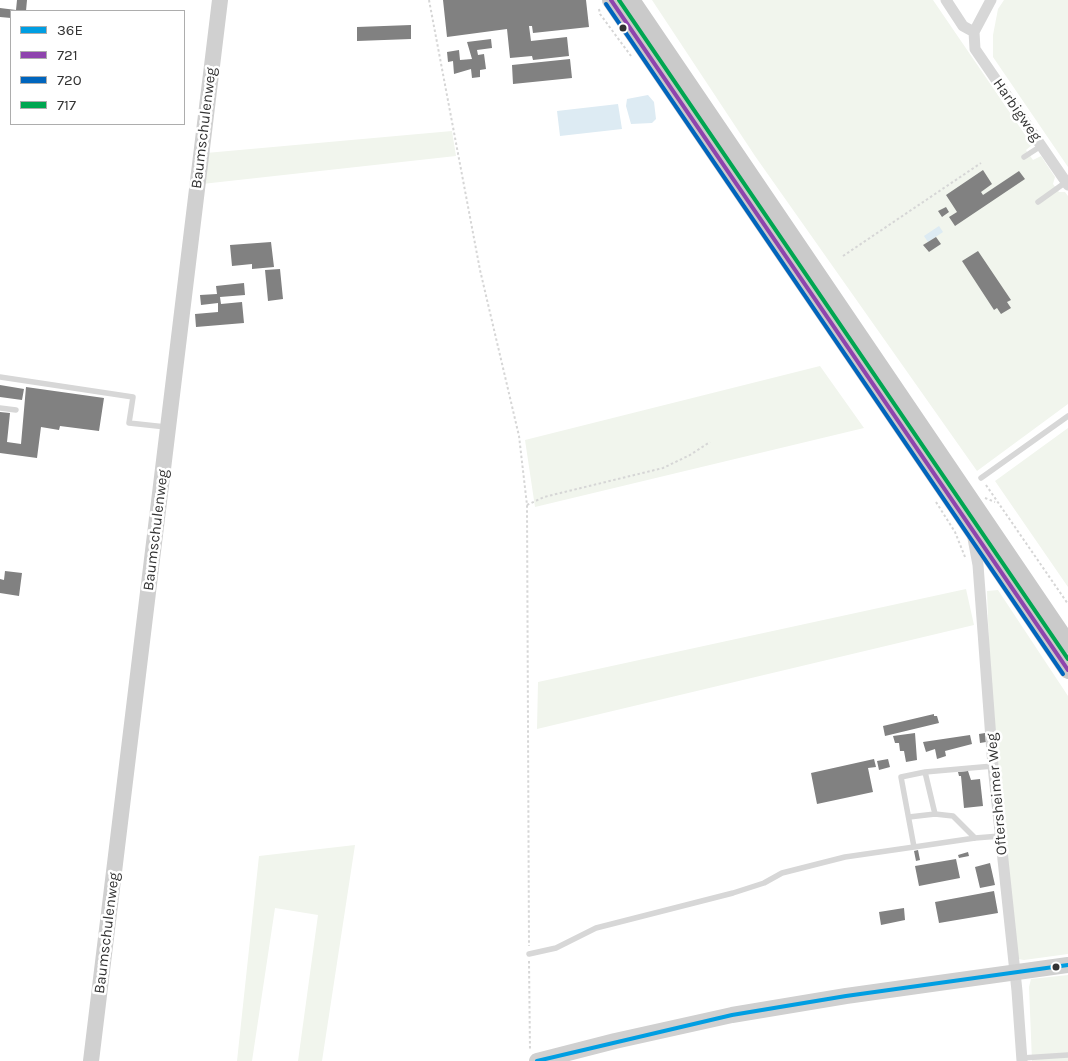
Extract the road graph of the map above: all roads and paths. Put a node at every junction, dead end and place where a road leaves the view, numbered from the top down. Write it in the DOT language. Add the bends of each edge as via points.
graph roads {
  1 [pos="220,0"];
  2 [pos="429,0"];
  3 [pos="612,0"];
  4 [pos="631,0"];
  5 [pos="946,0"];
  6 [pos="991,0"];
  7 [pos="974,32"];
  8 [pos="1041,146"];
  9 [pos="1024,157"];
  10 [pos="981,163"];
  11 [pos="1067,183"];
  12 [pos="1038,202"];
  13 [pos="843,256"];
  14 [pos="0,377"];
  15 [pos="0,408"];
  16 [pos="16,410"];
  17 [pos="1068,416"];
  18 [pos="168,428"];
  19 [pos="710,442"];
  20 [pos="981,478"];
  21 [pos="526,505"];
  22 [pos="970,526"];
  23 [pos="1068,644"];
  24 [pos="1068,670"];
  25 [pos="993,766"];
  26 [pos="924,772"];
  27 [pos="935,814"];
  28 [pos="909,817"];
  29 [pos="1000,836"];
  30 [pos="976,838"];
  31 [pos="914,848"];
  32 [pos="529,954"];
  33 [pos="1068,965"];
  34 [pos="1015,971"];
  35 [pos="1068,1055"];
  36 [pos="533,1056"];
  37 [pos="1022,1060"];
  38 [pos="91,1061"];
  1 -- 18 [label="street, Baumschulenweg"];
  2 -- 21 [label="path" via="480,270 519,436"];
  3 -- 22 [label="main road"];
  4 -- 23 [label="main road"];
  5 -- 7 [label="street" via="963,26"];
  6 -- 7 [label="street"];
  7 -- 8 [label="street, Harbigweg" via="975,49"];
  8 -- 9 [label="lane"];
  8 -- 11 [label="street, Harbigweg"];
  10 -- 13 [label="path"];
  11 -- 12 [label="lane"];
  14 -- 18 [label="lane" via="133,397 129,423"];
  15 -- 16 [label="lane"];
  17 -- 20 [label="lane"];
  18 -- 38 [label="street, Baumschulenweg"];
  19 -- 21 [label="path" via="663,468 544,497"];
  21 -- 32 [label="path"];
  22 -- 24 [label="main road"];
  22 -- 25 [label="street, Oftersheimer Weg" via="978,565"];
  25 -- 26 [label="lane"];
  25 -- 29 [label="street, Oftersheimer Weg"];
  26 -- 27 [label="lane"];
  26 -- 28 [label="lane" via="901,777"];
  27 -- 28 [label="lane"];
  27 -- 30 [label="lane" via="953,816"];
  28 -- 31 [label="lane"];
  29 -- 30 [label="lane"];
  29 -- 34 [label="street, Oftersheimer Weg"];
  30 -- 31 [label="lane"];
  31 -- 32 [label="lane" via="845,857 782,873 737,892 596,928 556,948"];
  32 -- 36 [label="path"];
  33 -- 34 [label="street"];
  34 -- 36 [label="street" via="732,1015"];
  34 -- 37 [label="street, Oftersheimer Weg"];
  35 -- 37 [label="lane"];
}
